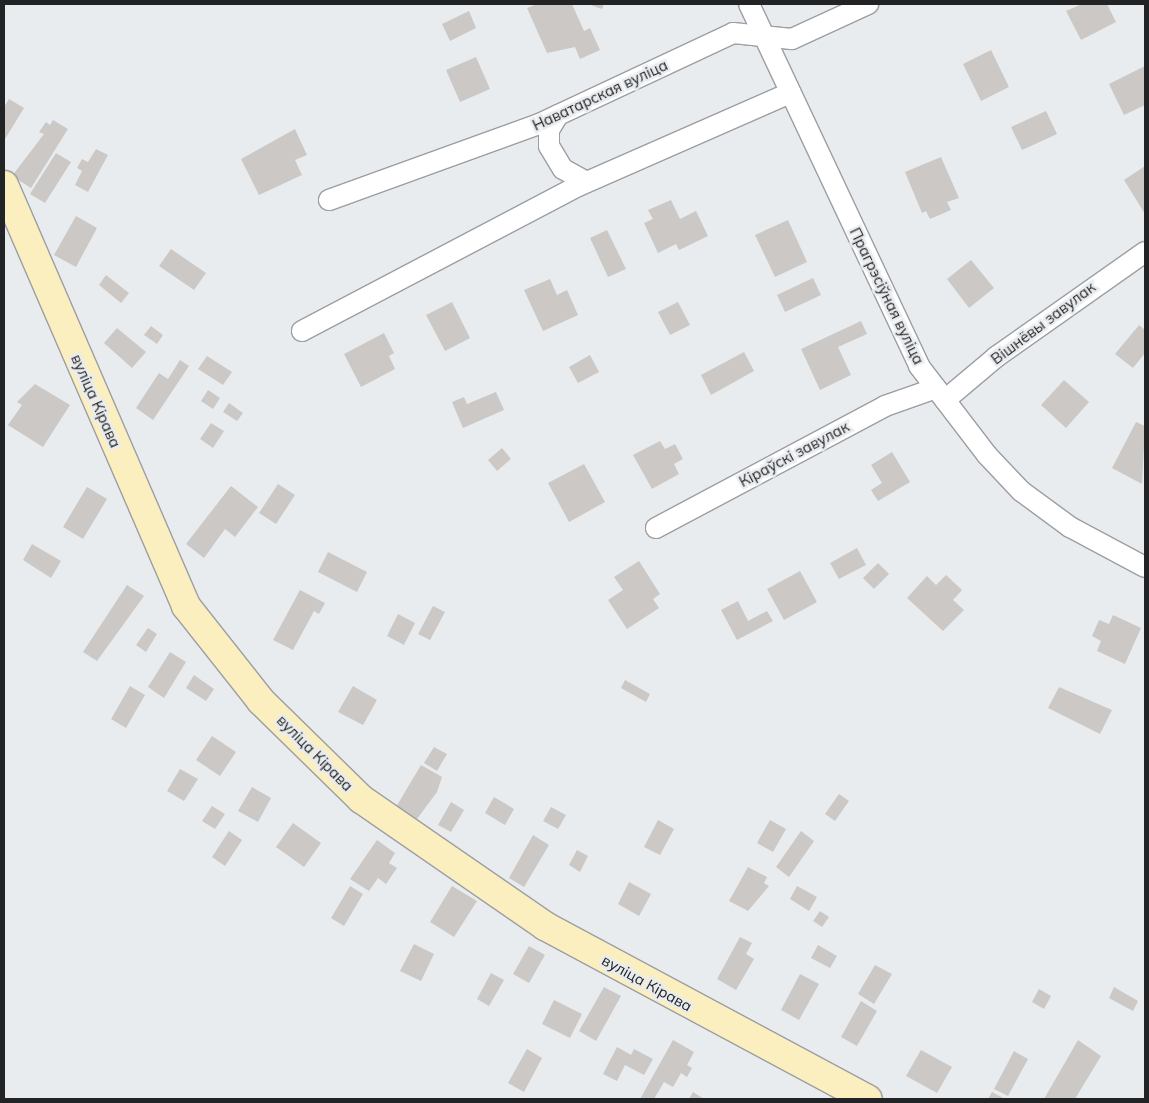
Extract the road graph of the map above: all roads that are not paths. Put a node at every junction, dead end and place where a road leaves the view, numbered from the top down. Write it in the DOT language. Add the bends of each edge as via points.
graph roads {
  1 [pos="749,4"];
  2 [pos="868,4"];
  3 [pos="764,34"];
  4 [pos="790,93"];
  5 [pos="558,115"];
  6 [pos="586,182"];
  7 [pos="4,185"];
  8 [pos="329,200"];
  9 [pos="1145,252"];
  10 [pos="302,331"];
  11 [pos="941,394"];
  12 [pos="656,528"];
  13 [pos="1145,567"];
  14 [pos="868,1099"];
  1 -- 3 [label="street, Прагрэсіўная вуліца"];
  2 -- 3 [label="street, Наватарская вуліца" via="792,39"];
  3 -- 4 [label="street, Прагрэсіўная вуліца"];
  3 -- 5 [label="street, Наватарская вуліца" via="734,33"];
  4 -- 6 [label="street"];
  4 -- 11 [label="street, Прагрэсіўная вуліца" via="892,312"];
  5 -- 6 [label="street" via="549,130 549,146 563,170"];
  5 -- 8 [label="street, Наватарская вуліца" via="423,169 360,186"];
  6 -- 10 [label="street"];
  7 -- 14 [label="street, вуліца Кірава" via="186,606 261,701 361,799 545,926"];
  9 -- 11 [label="street, Вішнёвы завулак"];
  11 -- 12 [label="street, Кіраўскі завулак" via="885,406"];
  11 -- 13 [label="street, Прагрэсіўная вуліца" via="1021,491 1070,527"];
}
